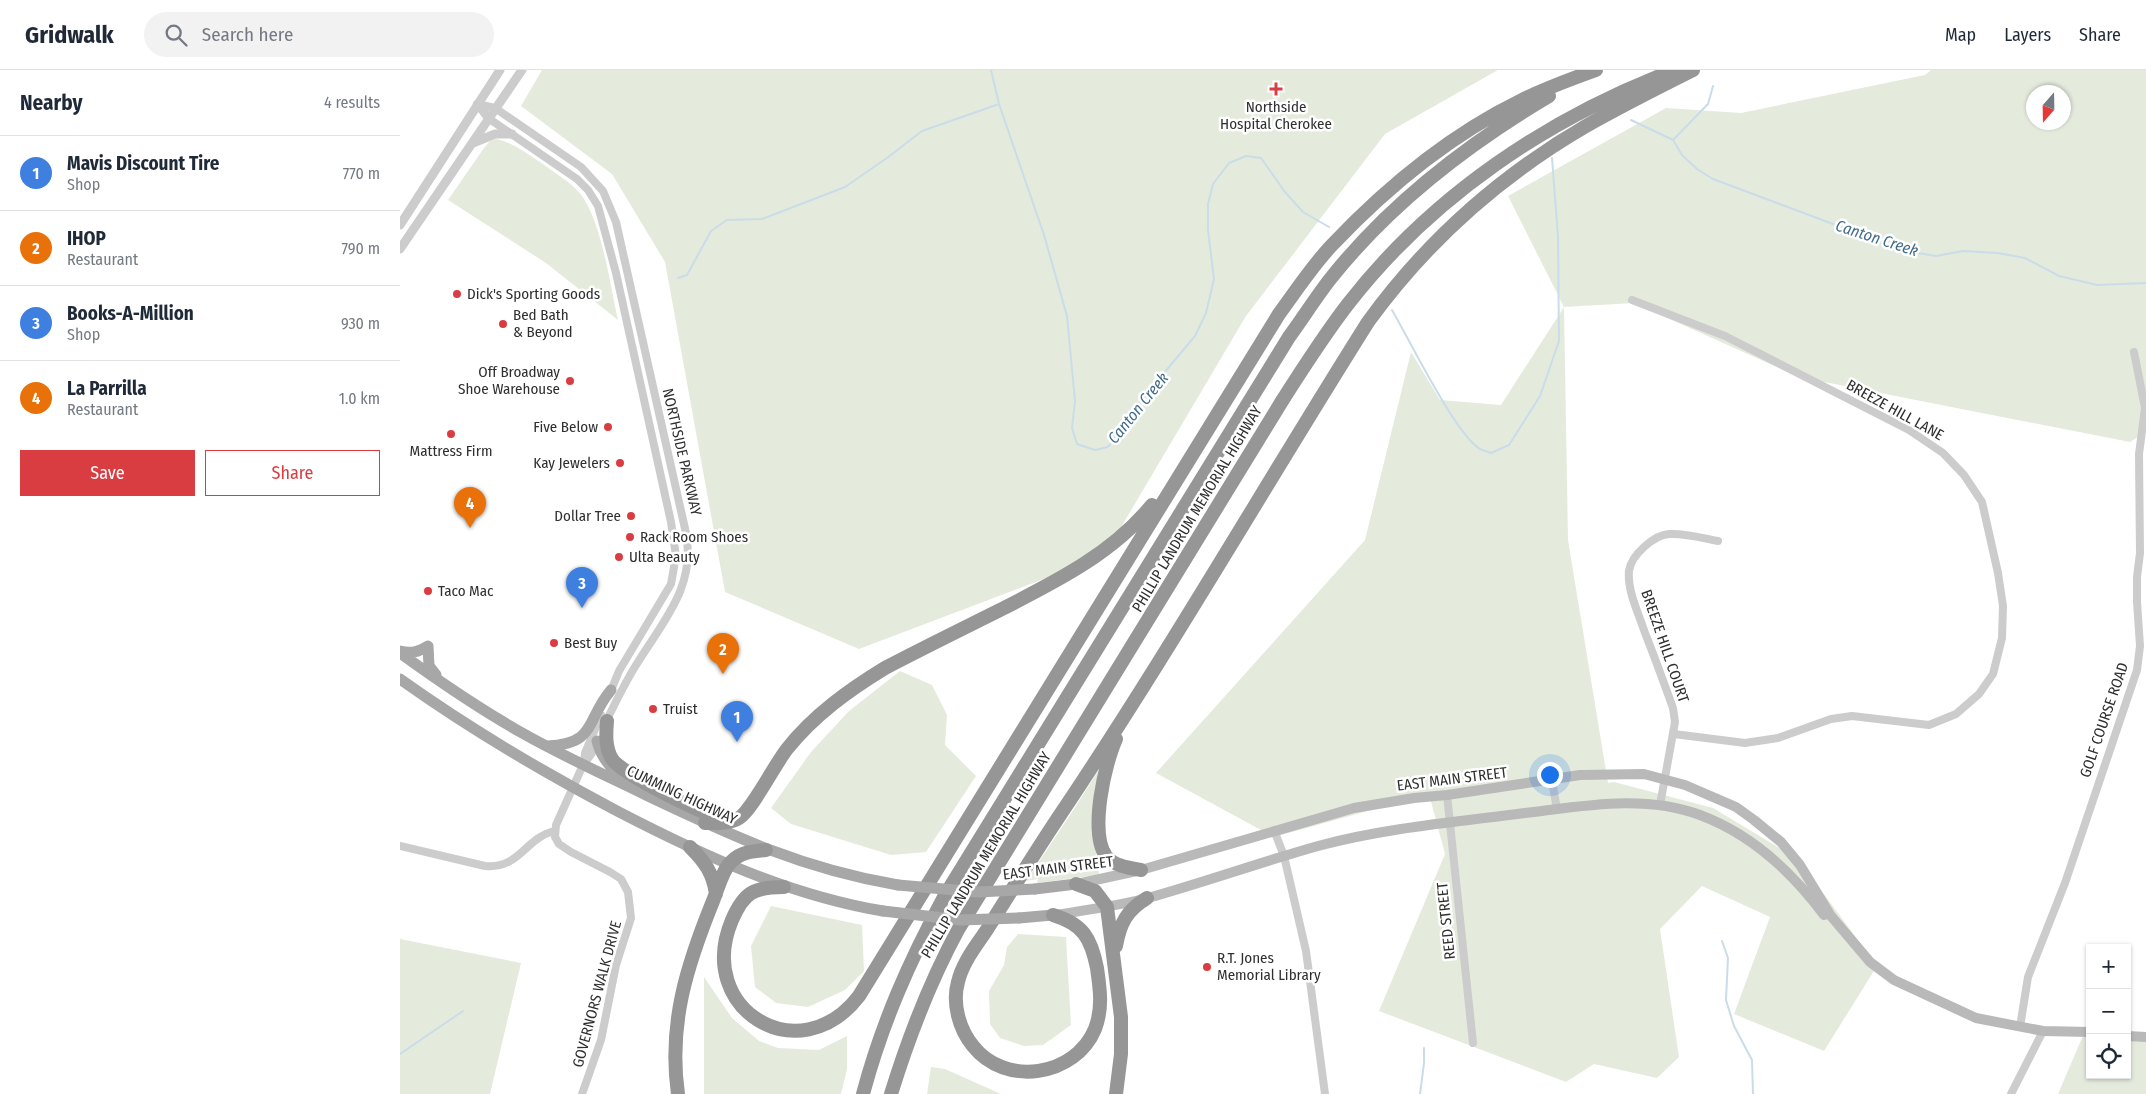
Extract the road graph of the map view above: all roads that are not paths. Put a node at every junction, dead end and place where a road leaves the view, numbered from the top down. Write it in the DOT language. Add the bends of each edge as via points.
graph roads {
  1 [pos="500,70"];
  2 [pos="522,70"];
  3 [pos="1596,70"];
  4 [pos="1601,70"];
  5 [pos="1675,70"];
  6 [pos="1693,70"];
  7 [pos="477,104"];
  8 [pos="494,108"];
  9 [pos="488,118"];
  10 [pos="512,134"];
  11 [pos="470,144"];
  12 [pos="400,225"];
  13 [pos="400,249"];
  14 [pos="1632,300"];
  15 [pos="2134,352"];
  16 [pos="2146,408"];
  17 [pos="1188,460"];
  18 [pos="1718,541"];
  19 [pos="400,652"];
  20 [pos="400,678"];
  21 [pos="611,690"];
  22 [pos="454,691"];
  23 [pos="1138,695"];
  24 [pos="606,721"];
  25 [pos="1674,734"];
  26 [pos="597,741"];
  27 [pos="546,746"];
  28 [pos="583,765"];
  29 [pos="767,778"];
  30 [pos="1665,780"];
  31 [pos="1552,781"];
  32 [pos="623,784"];
  33 [pos="574,788"];
  34 [pos="1446,795"];
  35 [pos="1660,805"];
  36 [pos="1557,809"];
  37 [pos="705,823"];
  38 [pos="1449,824"];
  39 [pos="1274,830"];
  40 [pos="554,831"];
  41 [pos="400,846"];
  42 [pos="690,848"];
  43 [pos="766,850"];
  44 [pos="1284,856"];
  45 [pos="728,865"];
  46 [pos="1141,870"];
  47 [pos="1076,884"];
  48 [pos="784,887"];
  49 [pos="978,892"];
  50 [pos="716,895"];
  51 [pos="1147,898"];
  52 [pos="1107,907"];
  53 [pos="1053,916"];
  54 [pos="1865,956"];
  55 [pos="1114,959"];
  56 [pos="2020,1027"];
  57 [pos="2043,1031"];
  58 [pos="2086,1032"];
  59 [pos="2131,1036"];
  60 [pos="2146,1037"];
  61 [pos="1473,1043"];
  62 [pos="582,1094"];
  63 [pos="678,1094"];
  64 [pos="863,1094"];
  65 [pos="891,1094"];
  66 [pos="1116,1094"];
  67 [pos="1325,1094"];
  68 [pos="2011,1094"];
  1 -- 7 [label="street"];
  2 -- 8 [label="street"];
  3 -- 17 [label="highway" via="1545,89 1496,113 1433,154 1378,200 1331,246 1293,294"];
  4 -- 64 [label="highway, PHILLIP LANDRUM MEMORIAL HIGHWAY" via="1525,110 1446,166 1379,226 1330,279 1268,370 944,897 898,989"];
  5 -- 65 [label="highway, PHILLIP LANDRUM MEMORIAL HIGHWAY" via="1576,114 1497,163 1416,229 1348,304 1282,401 959,928 929,986"];
  6 -- 23 [label="highway" via="1585,126 1524,166 1468,211 1411,268 1363,330"];
  7 -- 8 [label="street, NORTHSIDE PARKWAY"];
  7 -- 9 [label="street, NORTHSIDE PARKWAY"];
  7 -- 12 [label="street"];
  8 -- 9 [label="street"];
  8 -- 24 [label="street, NORTHSIDE PARKWAY" via="581,167 596,182 610,206 688,540 688,568 679,596 626,681"];
  9 -- 10 [label="street, NORTHSIDE PARKWAY"];
  9 -- 11 [label="street"];
  10 -- 11 [label="street" via="495,134"];
  10 -- 21 [label="street, NORTHSIDE PARKWAY" via="577,179 592,196 600,212 674,535 675,567 668,589"];
  11 -- 13 [label="street"];
  14 -- 25 [label="street, BREEZE HILL LANE" via="1725,336 1909,430 1943,453 1964,475 1982,502 2003,606 2002,638 1993,674 1979,694 1956,714 1929,725 1852,716 1830,719 1778,738 1745,743"];
  15 -- 16 [label="street, GOLF COURSE ROAD"];
  16 -- 56 [label="street, GOLF COURSE ROAD" via="2139,454 2140,553 2136,577 2140,646 2137,670 2065,883 2028,977"];
  17 -- 29 [label="highway" via="1141,518 1103,553 1048,586 863,681 808,726 788,747"];
  17 -- 48 [label="highway" via="858,996 828,1024 806,1030 774,1027 754,1018 730,990 723,964 726,934 744,898 757,889"];
  18 -- 25 [label="street, BREEZE HILL COURT" via="1667,534 1640,552 1629,569 1636,608 1673,708"];
  19 -- 22 [label="main road, CUMMING HIGHWAY"];
  19 -- 22 [label="main road" via="409,654 428,646 432,672"];
  20 -- 33 [label="main road" via="453,717"];
  21 -- 27 [label="main road" via="586,734 576,742"];
  21 -- 28 [label="street, NORTHSIDE PARKWAY"];
  22 -- 27 [label="main road, CUMMING HIGHWAY"];
  23 -- 46 [label="highway" via="1110,754 1103,783 1100,824 1101,843 1110,860"];
  23 -- 53 [label="highway" via="1030,859 958,980 957,1009 966,1036 981,1055 1017,1071 1034,1072 1057,1066 1077,1054 1096,1025 1101,1001 1092,946 1074,924"];
  24 -- 26 [label="street, NORTHSIDE PARKWAY"];
  24 -- 29 [label="highway" via="608,751 626,772 719,818 740,812 751,793"];
  25 -- 30 [label="street, BREEZE HILL COURT"];
  26 -- 28 [label="street, NORTHSIDE PARKWAY"];
  26 -- 32 [label="main road" via="600,752"];
  27 -- 28 [label="main road, CUMMING HIGHWAY"];
  28 -- 32 [label="main road, CUMMING HIGHWAY"];
  28 -- 33 [label="street"];
  29 -- 37 [label="highway" via="739,818"];
  30 -- 31 [label="main road, EAST MAIN STREET" via="1629,773 1580,775"];
  30 -- 35 [label="street, BREEZE HILL COURT"];
  30 -- 54 [label="main road, EAST MAIN STREET" via="1686,785 1736,808 1781,842 1800,865 1831,916"];
  31 -- 34 [label="main road, EAST MAIN STREET"];
  31 -- 36 [label="street"];
  32 -- 37 [label="main road, CUMMING HIGHWAY"];
  33 -- 40 [label="street"];
  33 -- 42 [label="main road"];
  34 -- 38 [label="street, REED STREET"];
  34 -- 39 [label="main road, EAST MAIN STREET" via="1354,808"];
  35 -- 36 [label="main road, EAST MAIN STREET" via="1617,804"];
  35 -- 54 [label="main road, EAST MAIN STREET" via="1700,815 1751,842 1793,878 1839,934"];
  36 -- 38 [label="main road, EAST MAIN STREET"];
  37 -- 43 [label="main road, CUMMING HIGHWAY"];
  38 -- 44 [label="main road, EAST MAIN STREET" via="1392,831"];
  38 -- 61 [label="street, REED STREET"];
  39 -- 44 [label="street"];
  39 -- 46 [label="main road, EAST MAIN STREET"];
  40 -- 41 [label="street" via="534,840 511,862 494,867"];
  40 -- 62 [label="street, GOVERNORS WALK DRIVE" via="559,844 621,880 631,906 631,918 616,965 601,1040"];
  42 -- 45 [label="main road"];
  42 -- 50 [label="highway" via="708,866 714,878"];
  43 -- 45 [label="highway" via="743,854"];
  43 -- 49 [label="main road, CUMMING HIGHWAY, bridge" via="833,872 898,885"];
  44 -- 51 [label="main road, EAST MAIN STREET"];
  44 -- 67 [label="street" via="1306,951"];
  45 -- 48 [label="main road"];
  45 -- 50 [label="highway"];
  46 -- 47 [label="main road, EAST MAIN STREET"];
  47 -- 49 [label="main road, EAST MAIN STREET, bridge"];
  47 -- 52 [label="highway" via="1095,891"];
  48 -- 53 [label="main road, EAST MAIN STREET, bridge" via="883,911 961,920"];
  50 -- 63 [label="highway" via="689,963 680,997 675,1054"];
  51 -- 52 [label="main road, EAST MAIN STREET"];
  51 -- 55 [label="highway" via="1125,917 1119,930"];
  52 -- 53 [label="main road, EAST MAIN STREET"];
  52 -- 55 [label="highway"];
  54 -- 56 [label="main road, EAST MAIN STREET" via="1894,980 1952,1008 1976,1018"];
  55 -- 66 [label="highway" via="1121,1037"];
  56 -- 57 [label="main road, EAST MAIN STREET"];
  57 -- 58 [label="main road, EAST MAIN STREET"];
  57 -- 68 [label="street"];
  59 -- 60 [label="main road"];
}
